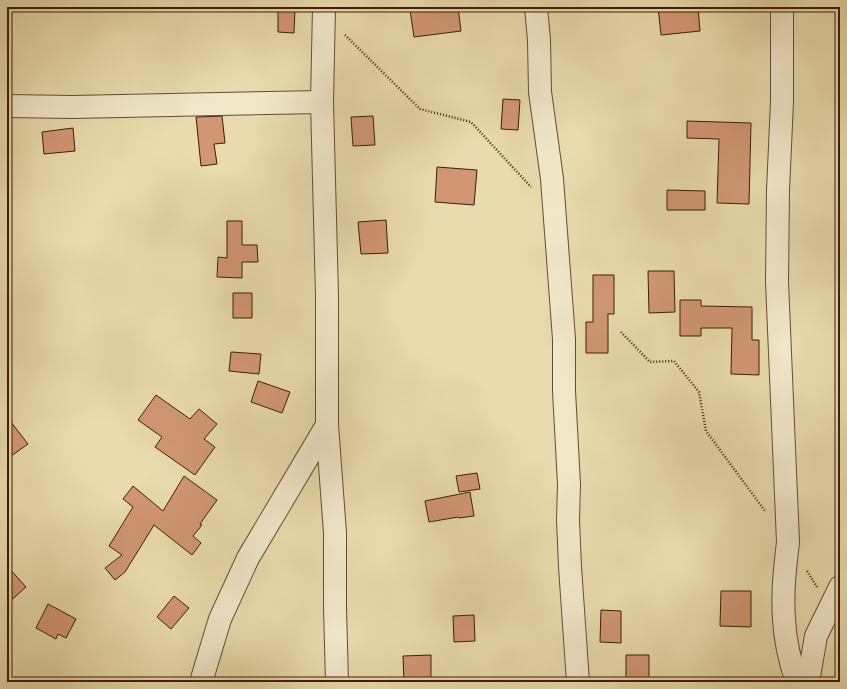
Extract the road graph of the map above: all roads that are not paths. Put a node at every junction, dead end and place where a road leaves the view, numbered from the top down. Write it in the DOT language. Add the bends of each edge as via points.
graph roads {
  1 [pos="536,7"];
  2 [pos="782,7"];
  3 [pos="323,10"];
  4 [pos="322,102"];
  5 [pos="7,105"];
  6 [pos="328,425"];
  7 [pos="835,596"];
  8 [pos="201,682"];
  9 [pos="337,682"];
  10 [pos="578,682"];
  11 [pos="797,682"];
  12 [pos="808,682"];
  1 -- 10 [label="street" via="540,92 552,179 564,339 569,535"];
  2 -- 11 [label="street" via="777,282 788,542 784,619 786,641"];
  3 -- 4 [label="street"];
  4 -- 5 [label="street" via="72,107"];
  4 -- 6 [label="street"];
  6 -- 8 [label="street" via="248,558 220,619"];
  6 -- 9 [label="street" via="335,532"];
  7 -- 12 [label="street" via="816,636"];
}
